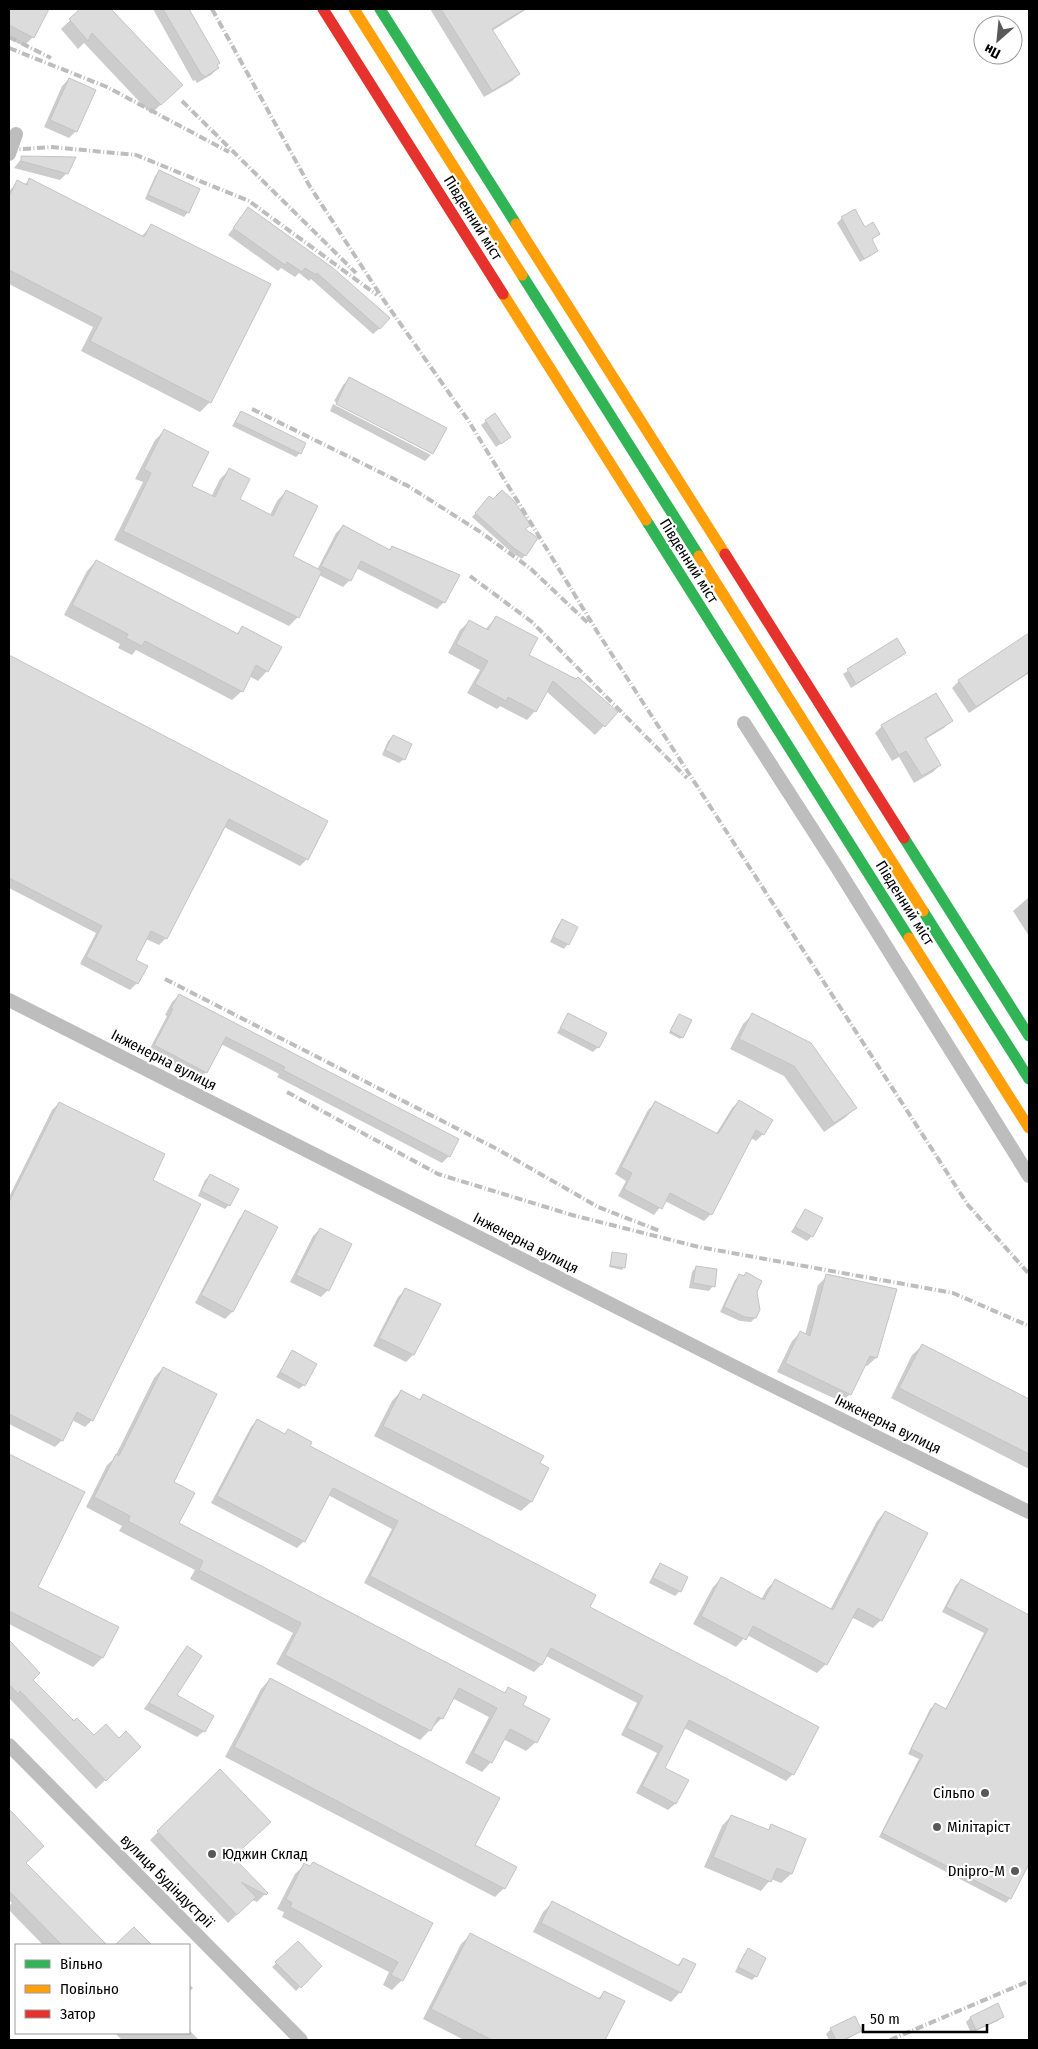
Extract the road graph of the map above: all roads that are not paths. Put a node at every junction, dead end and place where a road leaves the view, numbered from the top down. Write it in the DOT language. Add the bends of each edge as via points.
graph roads {
  1 [pos="323,9"];
  2 [pos="354,9"];
  3 [pos="380,9"];
  4 [pos="16,134"];
  5 [pos="9,154"];
  6 [pos="744,723"];
  7 [pos="9,1000"];
  8 [pos="1029,1036"];
  9 [pos="1029,1079"];
  10 [pos="1029,1128"];
  11 [pos="1029,1176"];
  12 [pos="1029,1512"];
  13 [pos="9,1745"];
  14 [pos="301,2040"];
  1 -- 10 [label="main road, Південний міст"];
  2 -- 9 [label="main road"];
  3 -- 8 [label="main road"];
  4 -- 5 [label="street"];
  6 -- 11 [label="street"];
  7 -- 12 [label="street, Інженерна вулиця"];
  13 -- 14 [label="street, вулиця Будіндустрії"];
}
